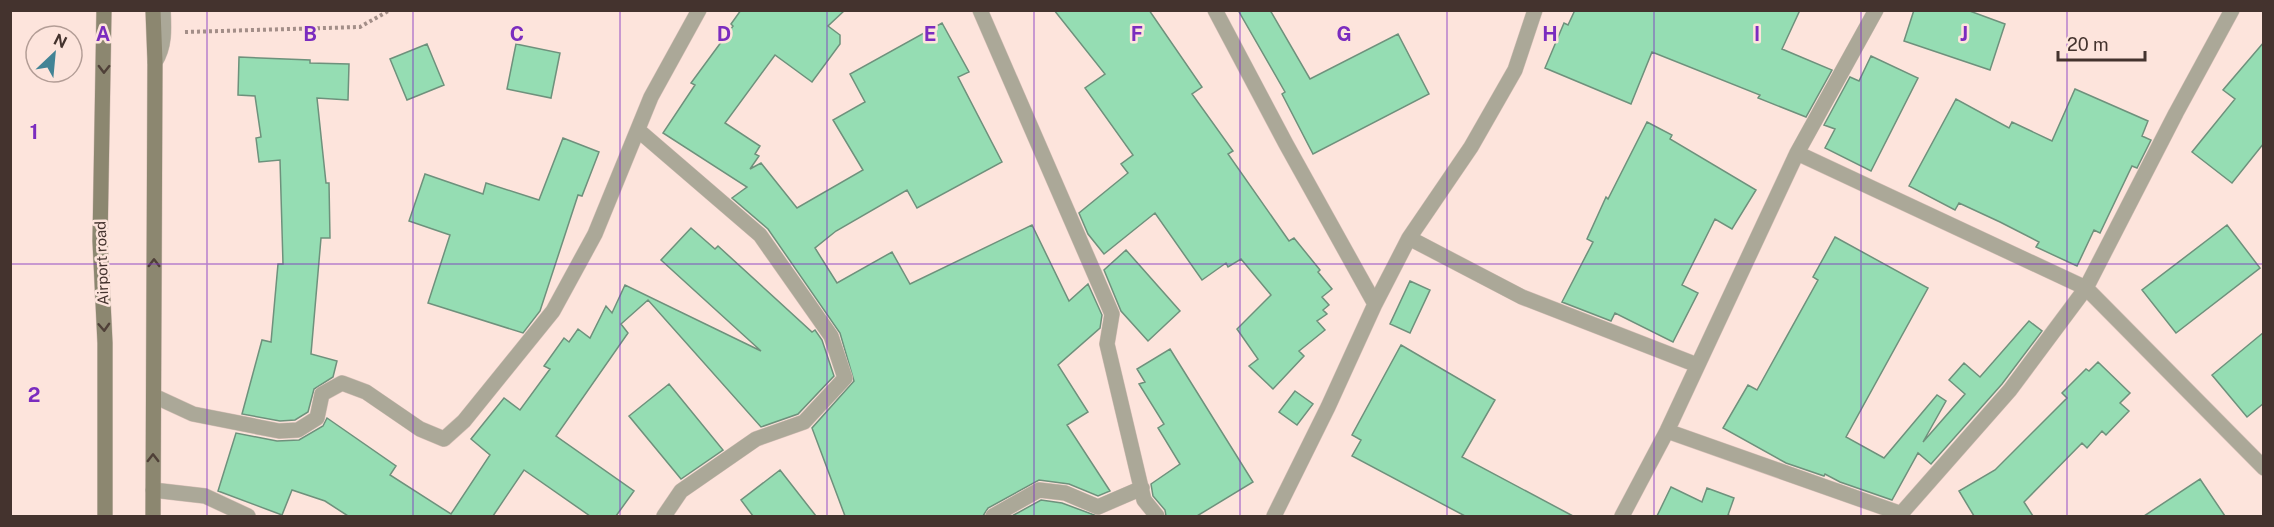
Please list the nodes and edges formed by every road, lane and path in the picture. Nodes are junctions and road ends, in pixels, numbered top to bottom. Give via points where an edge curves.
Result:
1 (104, 10) edge
2 (153, 10) edge
3 (163, 10) edge
4 (390, 10) edge
5 (699, 10) edge
6 (980, 10) edge
7 (1215, 10) edge
8 (1536, 10) edge
9 (1876, 10) edge
10 (2232, 10) edge
11 (164, 33) junction
12 (155, 62) junction
13 (638, 130) junction
14 (1797, 153) junction
15 (1409, 238) junction
16 (2086, 288) junction
17 (1375, 304) junction
18 (1697, 365) junction
19 (154, 396) junction
20 (1667, 431) junction
21 (2264, 468) edge
22 (1142, 488) junction
23 (153, 490) junction
24 (1900, 515) edge
25 (105, 516) edge
26 (153, 516) edge
27 (248, 516) edge
28 (664, 516) edge
29 (993, 516) edge
30 (1156, 516) edge
31 (1274, 516) edge
32 (1622, 516) edge

1 -> 25 main road, Airport road via 100,241 105,343
2 - 12 main road
3 - 11 street
4 - 11 path via 360,27
5 - 13 street via 651,96
6 - 22 street via 1112,314 1107,344
7 - 17 street
8 - 15 street via 1515,70 1471,147
9 - 14 street
10 - 16 street
11 - 12 street
19 -> 12 main road
13 - 19 street via 595,234 553,311 464,421 444,439 420,429 366,392 342,383 322,394 316,418 298,430 279,431 193,414
13 - 28 street via 760,235 831,336 845,378 804,422 756,439 681,490
14 - 16 street
14 - 18 street
15 - 17 street
15 - 18 street via 1522,297
16 - 21 street
16 - 24 street via 2010,390
17 - 31 street
18 - 20 street
23 -> 19 main road
20 - 24 street
20 - 32 street
22 - 29 street via 1098,507 1065,493 1039,490
22 - 30 street via 1144,500
23 - 26 main road
23 - 27 street via 205,496

